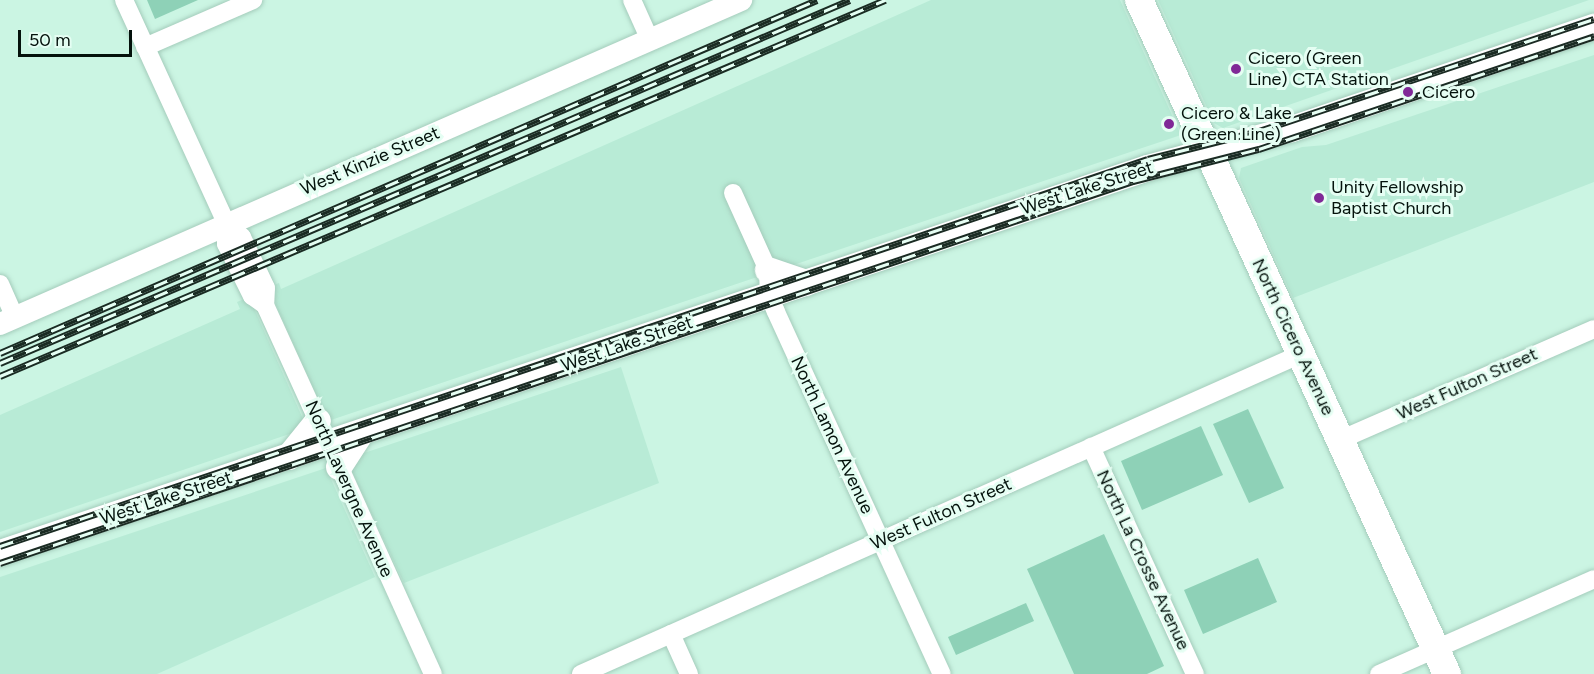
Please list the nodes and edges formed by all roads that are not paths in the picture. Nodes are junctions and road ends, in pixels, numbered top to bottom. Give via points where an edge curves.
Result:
1 (124, 0) edge
2 (253, 0) edge
3 (632, 0) edge
4 (741, 0) edge
5 (1139, 0) edge
6 (1594, 13) edge
7 (1594, 27) edge
8 (650, 40) junction
9 (1594, 40) edge
10 (146, 46) junction
11 (1255, 140) junction
12 (1205, 146) junction
13 (733, 193) dead end
14 (226, 223) junction
15 (768, 270) junction
16 (806, 283) junction
17 (0, 284) edge
18 (769, 296) junction
19 (8, 320) edge
20 (1594, 329) edge
21 (1300, 354) junction
22 (420, 413) junction
23 (1340, 440) junction
24 (329, 444) junction
25 (1091, 447) junction
26 (230, 477) junction
27 (881, 540) junction
28 (0, 554) edge
29 (1594, 579) edge
30 (671, 634) junction
31 (1441, 662) edge
32 (433, 674) edge
33 (582, 674) edge
34 (690, 674) edge
35 (942, 674) edge
36 (1195, 674) edge
37 (1379, 674) edge

1 - 10 street, North Lavergne Avenue
2 - 10 street
3 - 8 street
4 - 8 street, West Kinzie Street
5 - 12 main road, North Cicero Avenue
6 - 12 main road, West Lake Street
7 - 11 main road, West Lake Street
8 - 14 street, West Kinzie Street
9 - 11 main road, West Lake Street via 1310,138
10 - 14 street, North Lavergne Avenue
11 - 12 main road, West Lake Street
12 - 16 main road, West Lake Street
12 - 21 main road, North Cicero Avenue
13 - 15 street, North Lamon Avenue
14 - 19 street, West Kinzie Street
14 - 24 street, North Lavergne Avenue via 242,237 266,288 265,305
15 - 16 main road
15 - 18 street, North Lamon Avenue
16 - 18 main road, West Lake Street
17 - 19 street
18 - 22 main road, West Lake Street
18 - 27 street, North Lamon Avenue
20 - 23 street, West Fulton Street
21 - 23 main road, North Cicero Avenue
21 - 25 street, West Fulton Street
22 - 24 main road, West Lake Street
22 - 24 main road via 399,404
23 - 31 main road, North Cicero Avenue
24 - 26 main road, West Lake Street
24 - 26 main road via 255,485
24 - 32 street, North Lavergne Avenue
25 - 27 street, West Fulton Street
25 - 36 street, North La Crosse Avenue
26 - 28 main road, West Lake Street
27 - 30 street, West Fulton Street
27 - 35 street, North Lamon Avenue
29 - 31 street
30 - 33 street, West Fulton Street
30 - 34 street
31 - 37 street

